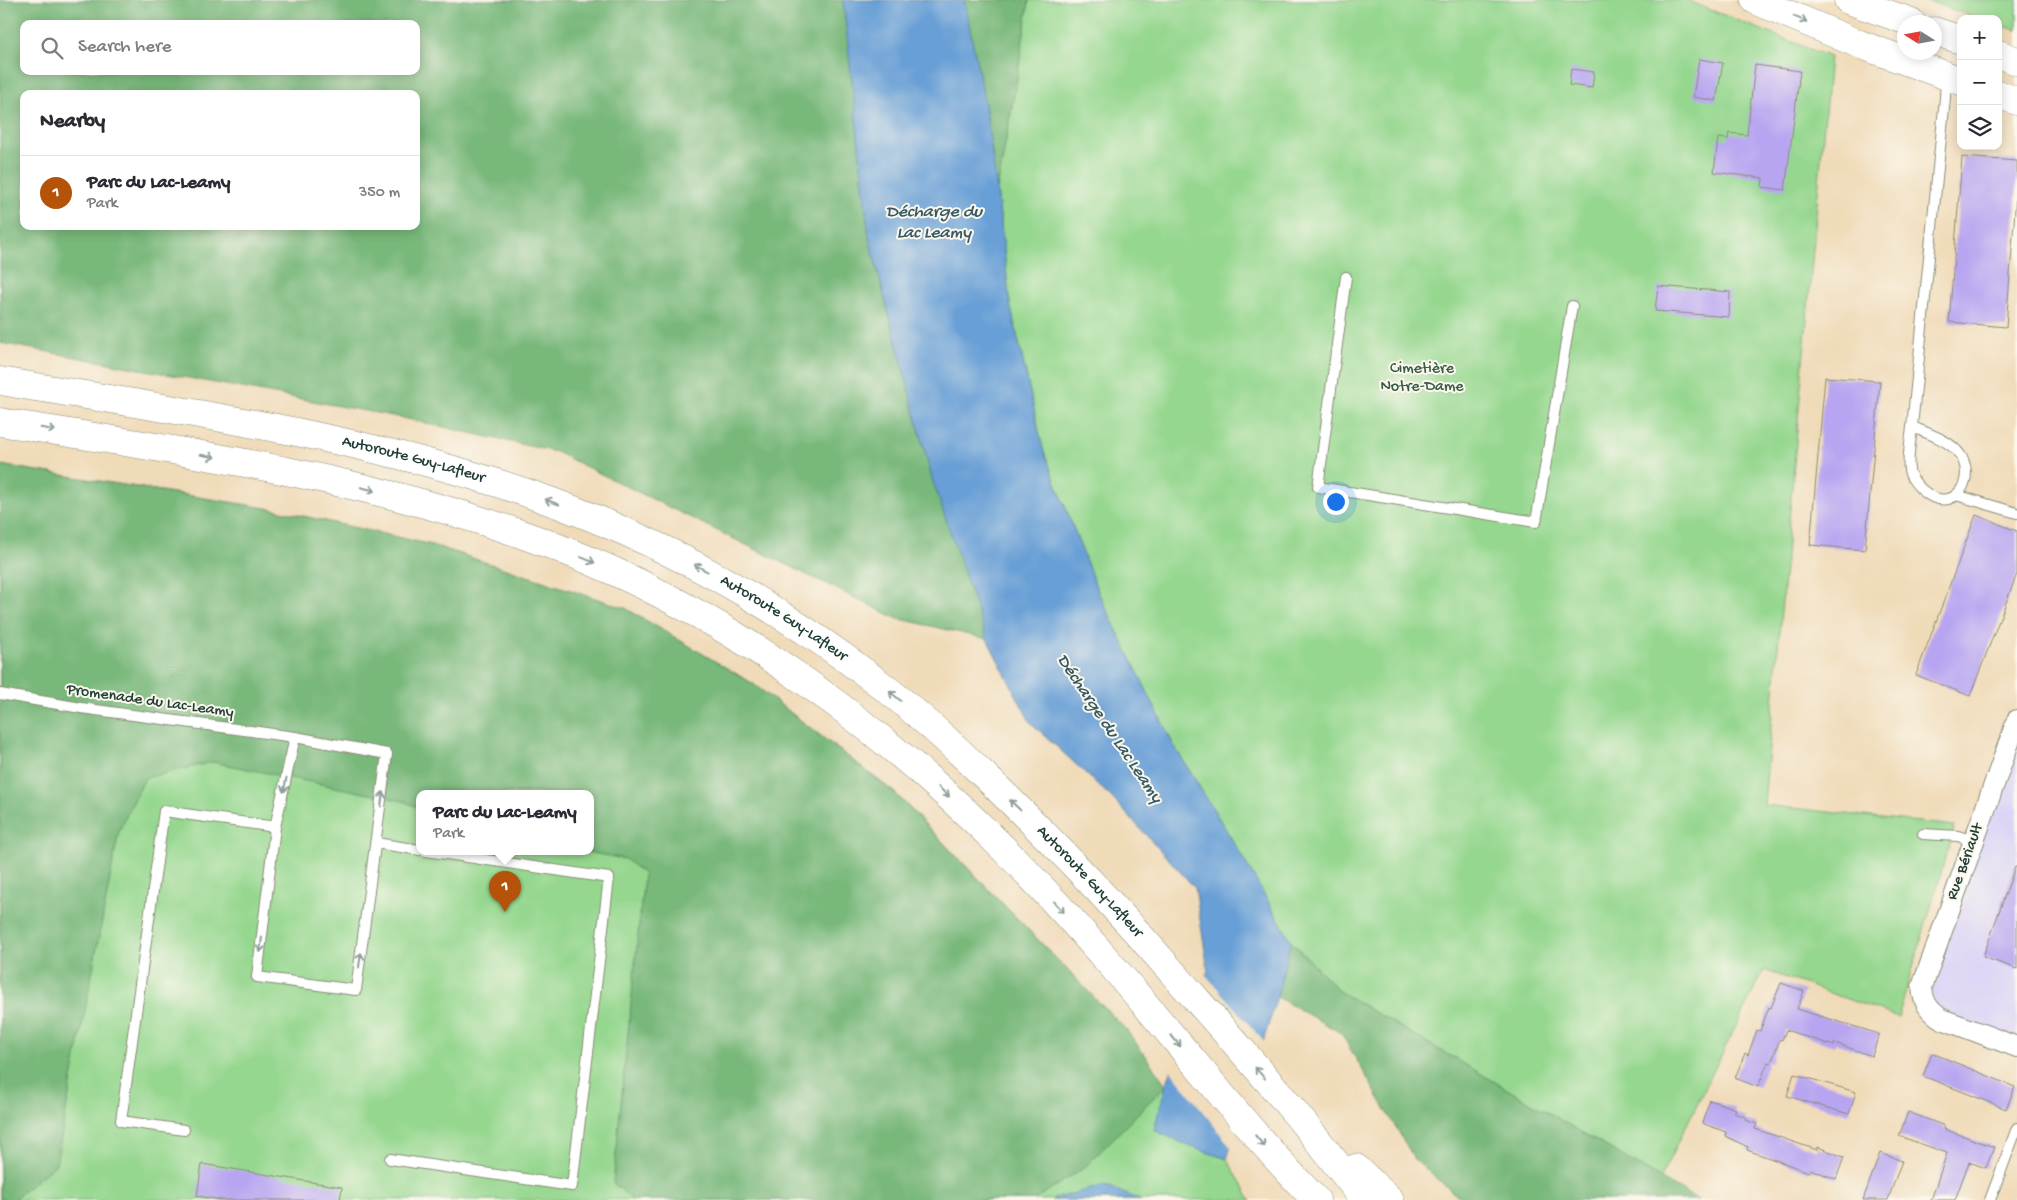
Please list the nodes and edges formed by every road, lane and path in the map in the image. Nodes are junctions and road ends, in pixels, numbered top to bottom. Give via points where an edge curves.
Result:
1 (1755, 0) edge
2 (1848, 0) edge
3 (1897, 17) edge
4 (1942, 34) edge
5 (1957, 39) edge
6 (2002, 55) edge
7 (2017, 61) edge
8 (1954, 78) edge
9 (2002, 95) edge
10 (2017, 101) edge
11 (1346, 277) dead end
12 (1572, 306) dead end
13 (0, 381) edge
14 (0, 422) edge
15 (1912, 427) junction
16 (1956, 495) junction
17 (2017, 513) edge
18 (0, 694) edge
19 (2017, 720) edge
20 (295, 737) junction
21 (275, 827) junction
22 (1923, 834) dead end
23 (1974, 841) junction
24 (376, 843) junction
25 (416, 849) edge
26 (453, 855) edge
27 (2017, 1047) edge
28 (1292, 1109) junction
29 (2017, 1128) edge
30 (184, 1130) dead end
31 (390, 1159) dead end
32 (1279, 1164) junction
33 (1299, 1200) edge
34 (1316, 1200) edge
35 (1365, 1200) edge
36 (1390, 1200) edge
37 (1990, 1200) edge

1 -> 8 main road via 1859,44
2 - 3 main road
4 - 5 main road
6 - 7 main road
8 - 15 lane
9 - 10 main road
11 - 12 lane via 1318,487 1536,522
28 -> 13 main road, Autoroute Guy-Lafleur via 1157,954 1039,828 959,751 860,669 737,589 634,535 492,481 398,455 264,426
14 -> 32 main road via 249,464 400,497 478,519 540,540 615,572 741,638 858,719 908,759 1011,856 1144,1004
15 - 16 lane via 1958,451 1966,474 1964,485
15 - 16 lane via 1909,470 1913,479 1936,499 1949,500
16 - 17 lane
18 - 20 lane, Promenade du Lac-Leamy
19 - 23 street, Rue Bériault
20 -> 21 lane
24 -> 20 lane, Promenade du Lac-Leamy via 388,754
21 -> 24 lane via 256,977 356,990
21 - 30 lane via 164,811 121,1121
22 - 23 lane via 1958,836
23 - 27 street, Rue Bériault via 1925,976 1923,997 1933,1013 1942,1018
24 - 25 lane
26 - 31 lane via 609,878 572,1186
28 - 35 main road, Autoroute Guy-Lafleur
28 - 36 main road
29 - 37 lane
32 - 33 main road
32 - 34 main road

